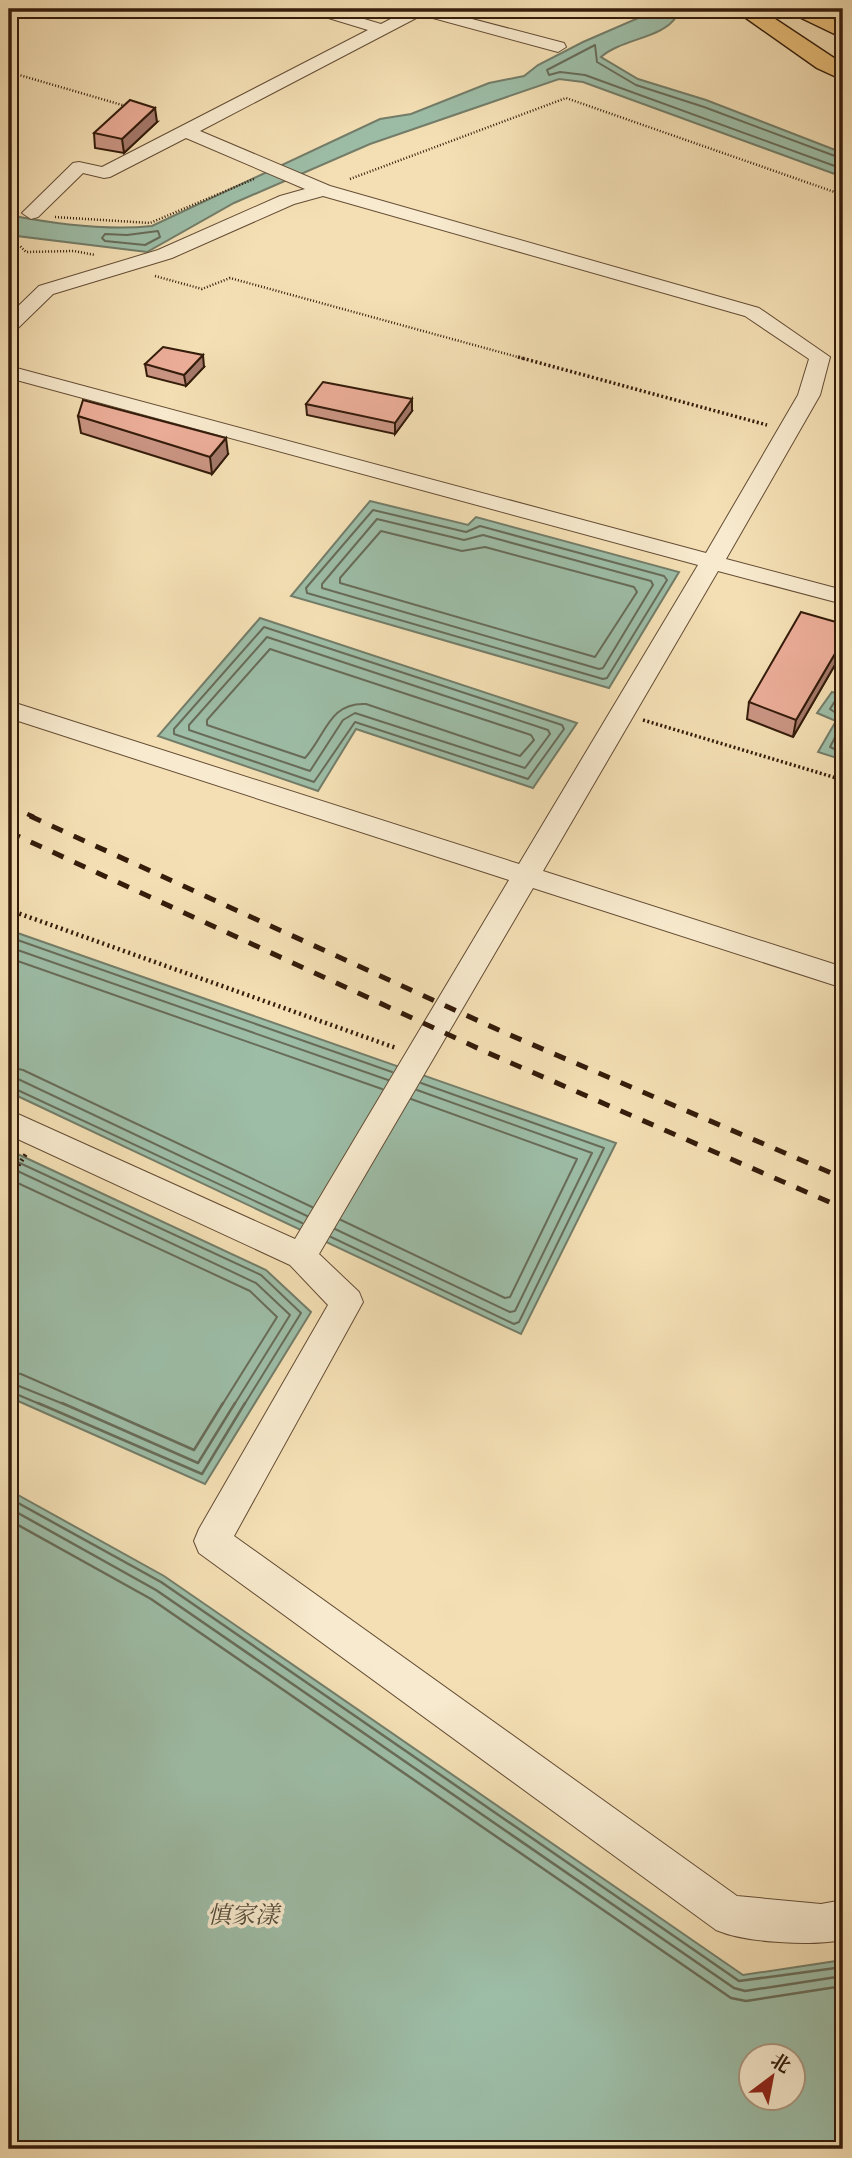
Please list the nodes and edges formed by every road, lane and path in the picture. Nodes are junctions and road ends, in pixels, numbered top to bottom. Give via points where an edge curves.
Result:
1 (320, 9) edge
2 (414, 9) edge
3 (422, 9) edge
4 (746, 9) edge
5 (798, 9) edge
6 (383, 29) junction
7 (843, 32) edge
8 (558, 47) dead end
9 (9, 72) edge
10 (843, 73) edge
11 (137, 110) edge
12 (186, 131) junction
13 (275, 169) junction
14 (323, 190) junction
15 (843, 195) edge
16 (31, 213) joint
17 (9, 243) edge
18 (130, 265) junction
19 (9, 326) edge
20 (9, 372) edge
21 (788, 431) junction
22 (712, 562) junction
23 (843, 597) edge
24 (9, 709) edge
25 (622, 713) junction
26 (843, 780) edge
27 (527, 876) junction
28 (9, 910) edge
29 (843, 978) edge
30 (420, 1056) junction
31 (9, 1122) edge
32 (302, 1256) junction
33 (843, 1920) edge

1 - 6 street
2 - 3 street
3 - 6 street
3 - 8 street
4 - 10 main road
5 - 7 main road
6 - 12 street
9 - 11 path
12 - 13 street
12 - 16 street via 104,173 79,167
13 - 14 street
13 - 16 path via 150,223
14 - 15 path via 566,98
14 - 18 street via 287,200
14 - 21 street via 752,312 820,357 809,395
17 - 18 path via 26,252 74,251
18 - 19 street via 46,289
18 - 21 path via 202,289 230,278
20 - 22 street
21 - 22 street
22 - 23 street
22 - 25 street
24 - 27 street
25 - 26 path
25 - 27 street
27 - 29 street
27 - 30 street
28 - 30 path
30 - 32 street
31 - 32 street
32 - 33 street via 347,1302 212,1541 730,1916 821,1924

